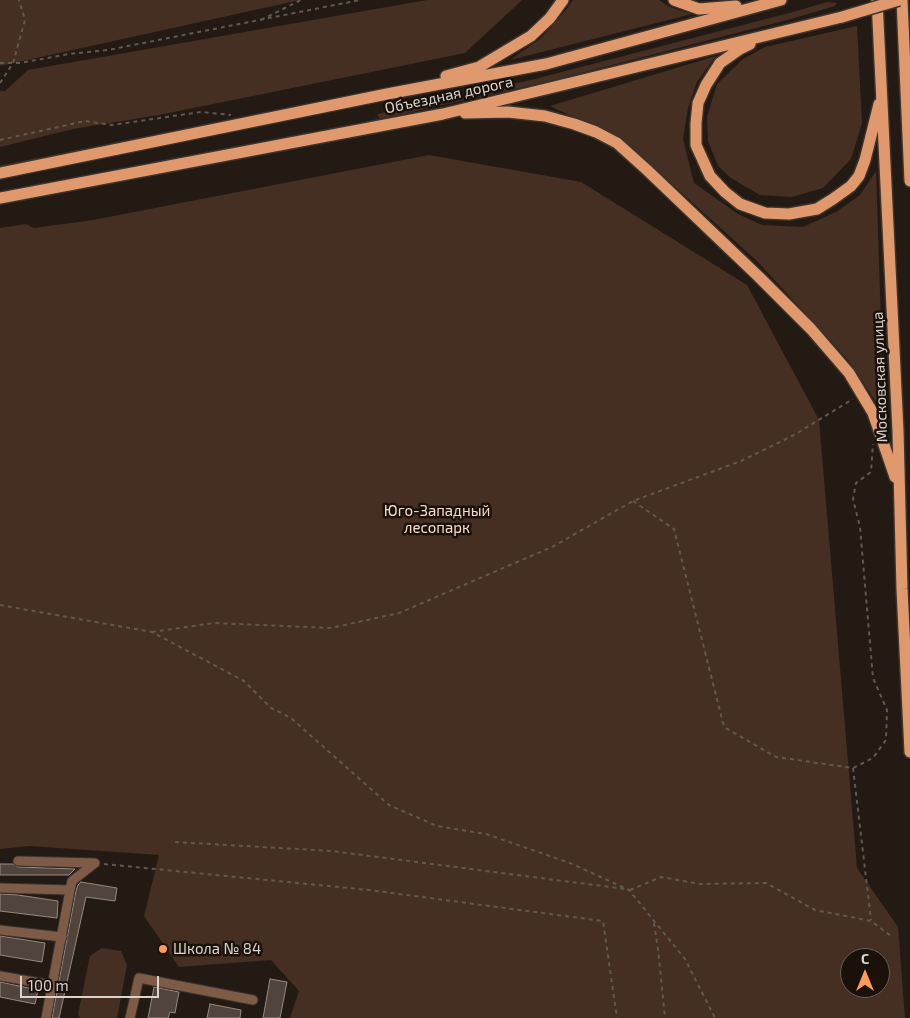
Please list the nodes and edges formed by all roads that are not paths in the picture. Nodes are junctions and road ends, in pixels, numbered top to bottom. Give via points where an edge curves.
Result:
1 (563, 0) edge
2 (674, 0) edge
3 (780, 0) edge
4 (877, 0) edge
5 (900, 0) edge
6 (768, 3) junction
7 (770, 35) junction
8 (904, 56) junction
9 (910, 73) edge
10 (882, 90) junction
11 (387, 94) junction
12 (443, 114) junction
13 (0, 172) edge
14 (910, 180) edge
15 (0, 198) edge
16 (899, 488) junction
17 (910, 752) edge
18 (18, 861) dead end
19 (0, 888) edge
20 (70, 890) junction
21 (0, 930) edge
22 (62, 937) junction
23 (0, 976) edge
24 (52, 986) junction
25 (254, 1000) dead end
26 (46, 1018) edge
27 (130, 1018) edge

1 - 11 main road via 531,36 479,67
2 - 6 main road via 699,9
3 - 6 main road, Объездная дорога
4 - 10 main road, Московская улица
5 - 7 main road, Объездная дорога, bridge
5 - 8 main road
6 - 11 main road, Объездная дорога via 546,64
7 - 10 main road via 720,63 698,103 696,146 710,176 740,204 765,213 789,214 817,209 851,186 865,160
7 - 12 main road, Объездная дорога
8 - 9 main road
8 - 14 main road
10 - 16 main road, Московская улица
11 - 13 main road, Объездная дорога
12 - 15 main road, Объездная дорога
12 - 16 main road via 508,112 545,116 596,132 617,143 812,329 849,373 873,413
16 - 17 main road, Московская улица
18 - 20 lane via 95,863 72,881
19 - 20 lane
20 - 22 lane
21 - 22 lane
22 - 24 lane
23 - 24 lane
24 - 26 lane
25 - 27 lane via 139,978

